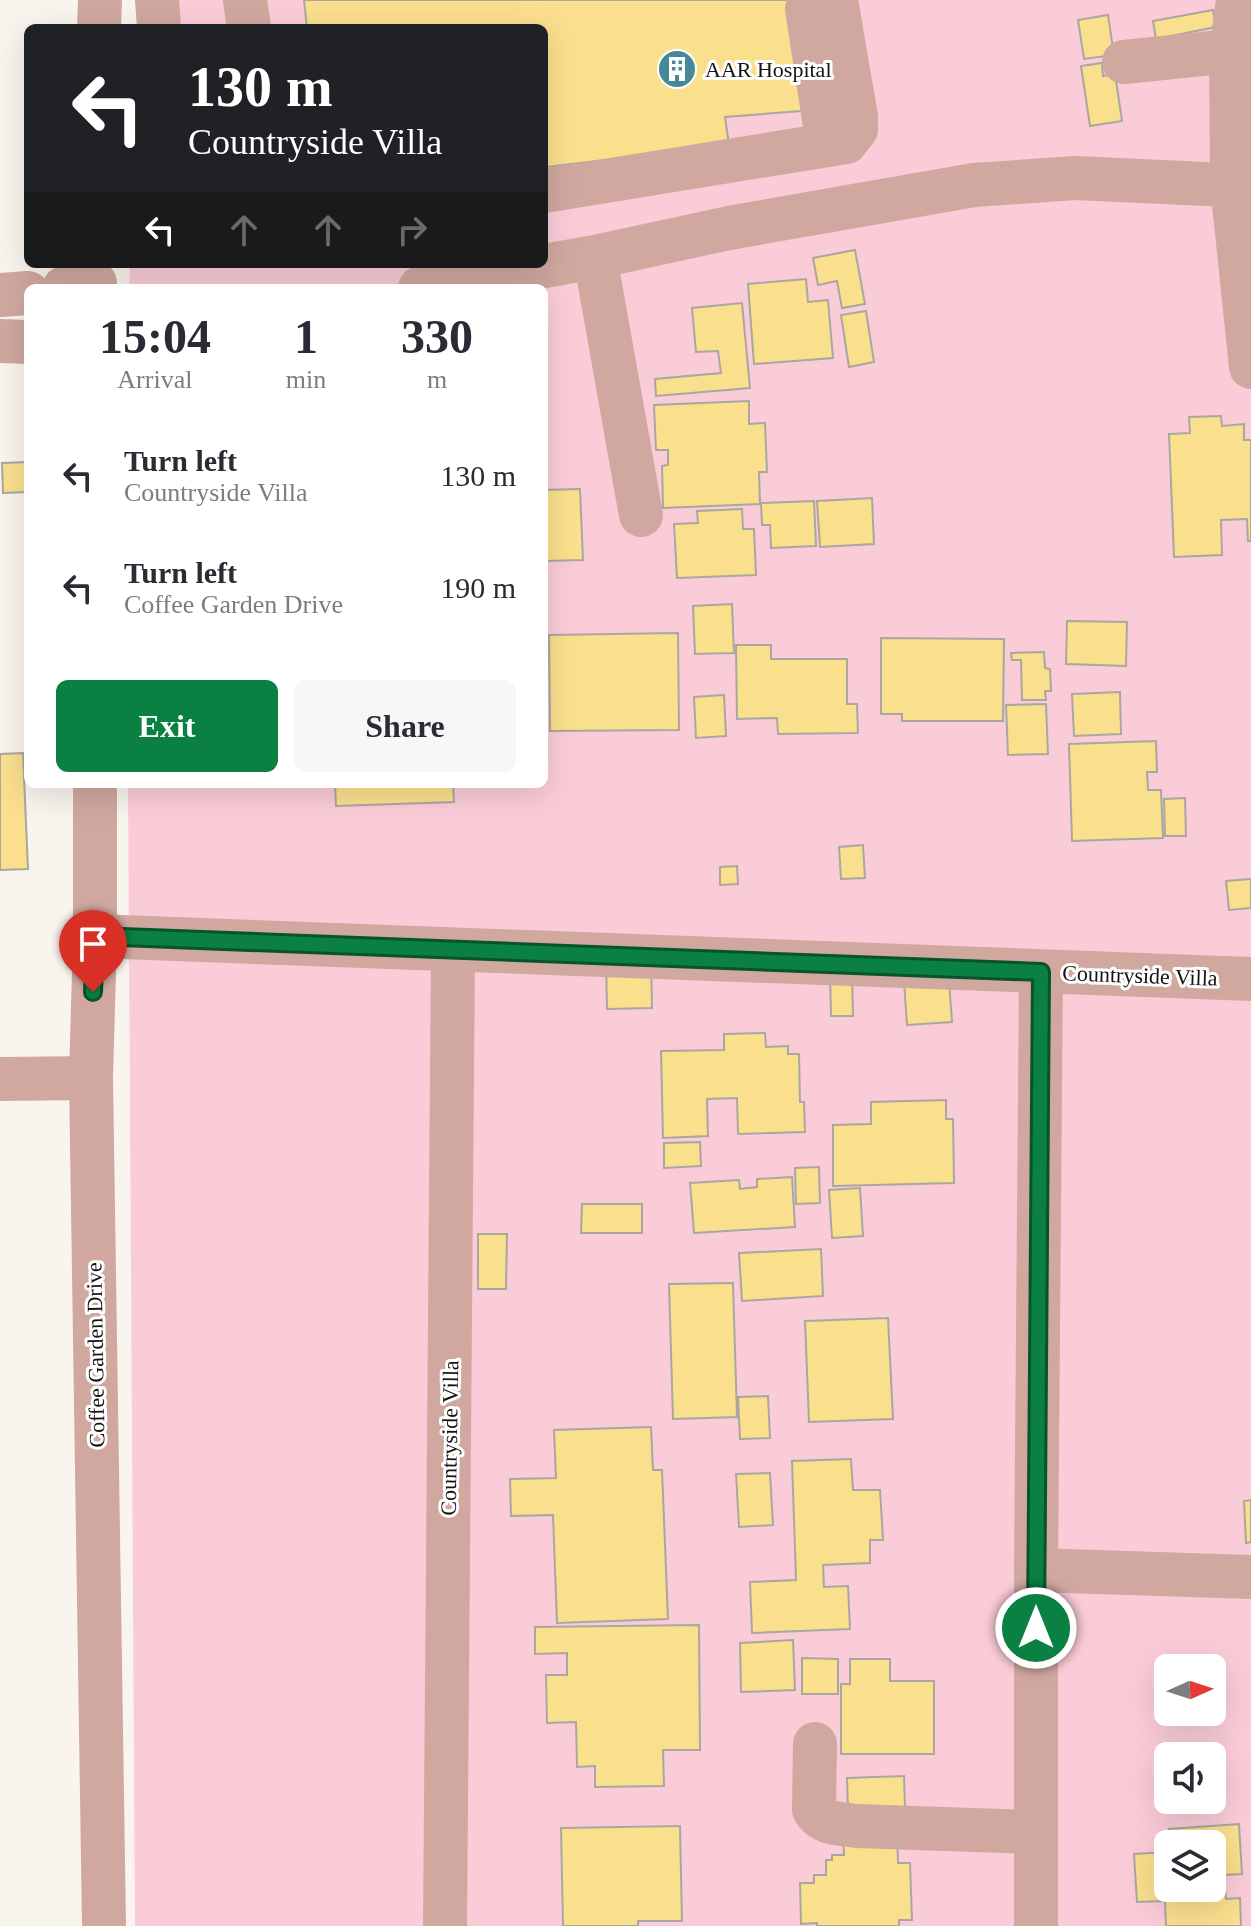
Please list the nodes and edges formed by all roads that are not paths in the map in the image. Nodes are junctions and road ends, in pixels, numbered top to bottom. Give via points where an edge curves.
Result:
1 (100, 0) edge
2 (157, 0) edge
3 (245, 0) edge
4 (806, 0) edge
5 (836, 0) edge
6 (1238, 0) edge
7 (99, 24) edge
8 (159, 24) edge
9 (248, 24) edge
10 (1231, 51) junction
11 (1124, 62) dead end
12 (831, 64) junction
13 (1242, 185) edge
14 (548, 190) edge
15 (595, 257) junction
16 (548, 265) edge
17 (533, 268) edge
18 (443, 284) edge
19 (24, 293) edge
20 (0, 295) edge
21 (0, 341) edge
22 (24, 342) edge
23 (1251, 367) edge
24 (641, 515) dead end
25 (95, 788) edge
26 (95, 936) junction
27 (453, 950) junction
28 (1041, 972) junction
29 (1251, 979) edge
30 (91, 1078) junction
31 (0, 1079) edge
32 (1036, 1570) junction
33 (1251, 1577) edge
34 (815, 1744) dead end
35 (1036, 1832) junction
36 (104, 1926) edge
37 (445, 1926) edge
38 (1036, 1926) edge

1 - 7 street
2 - 8 street
3 - 9 street
4 - 12 street
5 - 12 street
6 - 10 street
10 - 11 street
10 - 13 street
12 - 14 street via 828,145
13 - 15 street via 1075,178 974,185
13 - 23 street
15 - 16 street
15 - 24 street
17 - 18 street
19 - 20 street
21 - 22 street
25 - 26 street, Coffee Garden Drive
26 - 27 street, Countryside Villa
26 - 30 street, Coffee Garden Drive
27 - 28 street, Countryside Villa
27 - 37 street, Countryside Villa
28 - 29 street, Countryside Villa
28 - 32 street
30 - 31 street
30 - 36 street, Coffee Garden Drive
32 - 33 street
32 - 35 street
34 - 35 street via 814,1810 829,1822
35 - 38 street

